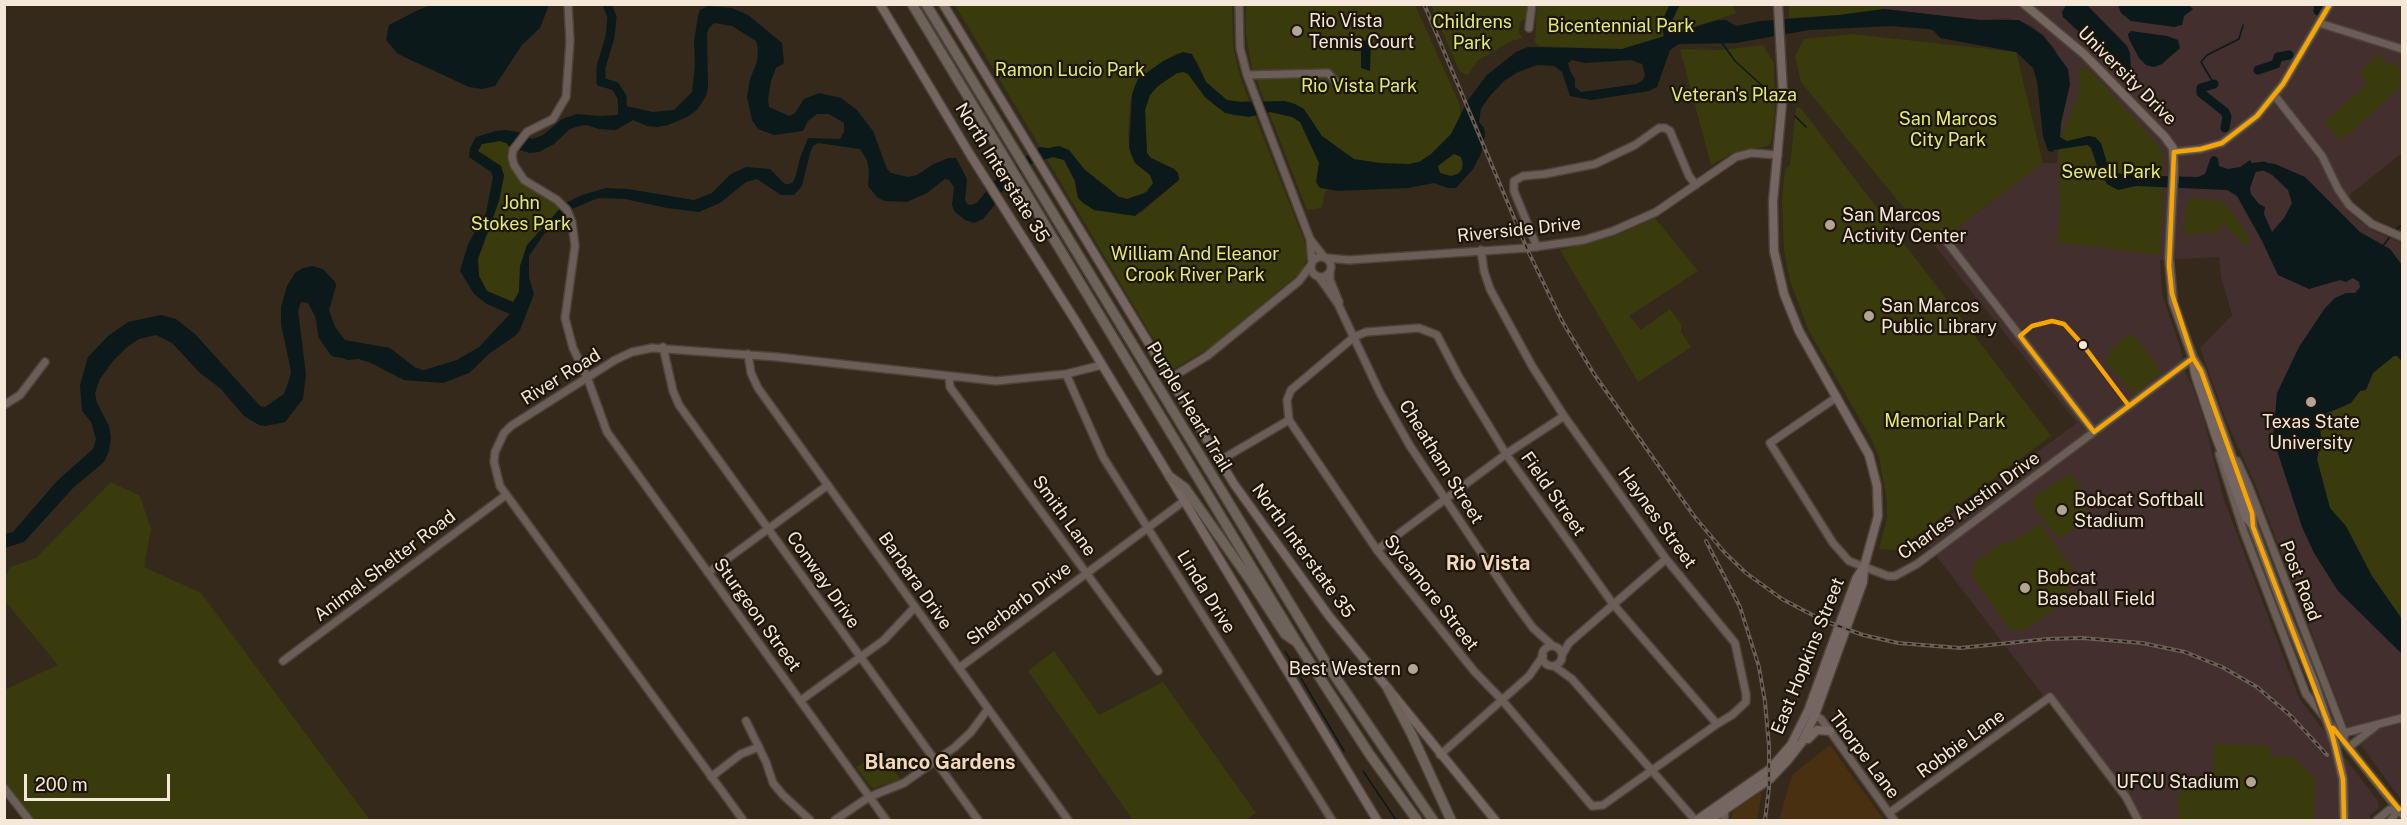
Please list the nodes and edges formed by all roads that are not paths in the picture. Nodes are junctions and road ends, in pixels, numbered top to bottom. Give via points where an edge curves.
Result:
1 (568, 4) edge
2 (880, 4) edge
3 (912, 4) edge
4 (926, 4) edge
5 (943, 4) edge
6 (1239, 4) edge
7 (1532, 4) edge
8 (1778, 4) edge
9 (2024, 4) edge
10 (2330, 4) edge
11 (2319, 23) junction
12 (1529, 28) dead end
13 (2403, 49) edge
14 (1247, 75) junction
15 (1337, 83) dead end
16 (2275, 96) junction
17 (2174, 152) junction
18 (1778, 155) junction
19 (1696, 185) junction
20 (1941, 234) dead end
21 (2403, 237) edge
22 (1310, 239) junction
23 (1537, 247) junction
24 (1481, 250) junction
25 (1325, 257) junction
26 (1349, 260) junction
27 (1311, 264) junction
28 (1331, 271) junction
29 (1317, 276) junction
30 (1299, 281) junction
31 (1338, 304) junction
32 (1354, 337) junction
33 (663, 347) junction
34 (748, 354) junction
35 (2193, 358) junction
36 (45, 362) dead end
37 (1102, 365) junction
38 (1066, 374) junction
39 (587, 377) junction
40 (949, 377) junction
41 (1169, 379) junction
42 (1837, 397) junction
43 (4, 405) edge
44 (1564, 416) junction
45 (1289, 420) junction
46 (2094, 432) junction
47 (2219, 434) junction
48 (1506, 454) junction
49 (1219, 461) junction
50 (1170, 477) junction
51 (828, 485) junction
52 (506, 495) junction
53 (1184, 501) junction
54 (1446, 501) junction
55 (1147, 527) junction
56 (768, 529) junction
57 (1377, 550) junction
58 (1666, 559) junction
59 (1864, 567) junction
60 (1086, 572) junction
61 (708, 573) junction
62 (1613, 604) junction
63 (915, 607) junction
64 (1533, 628) junction
65 (2306, 637) junction
66 (1569, 643) junction
67 (1298, 644) junction
68 (1554, 646) junction
69 (2286, 646) junction
70 (1543, 655) junction
71 (1562, 656) junction
72 (860, 657) junction
73 (283, 661) dead end
74 (2316, 663) junction
75 (1552, 666) junction
76 (959, 668) junction
77 (1158, 670) dead end
78 (2296, 671) junction
79 (1529, 676) junction
80 (1572, 679) junction
81 (1388, 689) junction
82 (1502, 700) junction
83 (800, 701) junction
84 (988, 709) junction
85 (1811, 713) junction
86 (2403, 718) edge
87 (746, 721) dead end
88 (1717, 724) junction
89 (2376, 726) junction
90 (1830, 732) junction
91 (2346, 740) junction
92 (759, 747) junction
93 (1795, 752) junction
94 (1440, 755) junction
95 (936, 760) junction
96 (1652, 770) junction
97 (711, 777) junction
98 (4, 788) edge
99 (869, 797) junction
100 (1725, 810) junction
101 (2401, 812) edge
102 (1889, 813) junction
103 (29, 820) edge
104 (743, 820) edge
105 (810, 820) edge
106 (835, 820) edge
107 (886, 820) edge
108 (978, 820) edge
109 (1068, 820) edge
110 (1332, 820) edge
111 (1377, 820) edge
112 (1417, 820) edge
113 (1433, 820) edge
114 (1451, 820) edge
115 (1495, 820) edge
116 (1696, 820) edge
117 (1710, 820) edge
118 (1725, 820) edge
119 (1894, 820) edge
120 (2139, 820) edge
121 (2344, 820) edge
122 (2377, 820) edge
123 (2391, 820) edge

1 - 39 street, Sturgeon Street via 566,98 553,119 526,132 513,150 514,165 524,180 561,204 574,229 566,327
2 - 37 main road, North Interstate 35
3 - 67 highway, Purple Heart Trail
4 - 113 highway, Purple Heart Trail via 1328,666
5 - 41 main road, North Interstate 35
6 - 14 street via 1240,48
7 - 12 street
8 - 18 main road, East Hopkins Street via 1783,93
9 - 17 main road, University Drive via 2084,54
10 - 11 street
11 - 13 street
11 - 16 street
14 - 15 street via 1328,73
14 - 22 street
16 - 17 street via 2228,140
16 - 21 street via 2322,156 2349,204 2372,224
17 - 35 main road via 2170,285
18 - 19 street, Riverside Drive via 1751,153 1736,157
18 - 42 main road, East Hopkins Street via 1773,229 1784,294 1799,331
19 - 23 street, Riverside Drive via 1656,212 1613,231
19 - 23 street via 1665,128 1594,164 1523,176 1514,182 1514,191
20 - 46 street
22 - 25 street
22 - 27 street
23 - 24 street, Riverside Drive
24 - 26 street, Riverside Drive
24 - 44 street, Haynes Street via 1494,297
25 - 26 street, Riverside Drive
25 - 27 street via 1317,257
25 - 28 street via 1331,263
26 - 28 street, Riverside Drive
27 - 29 street
27 - 30 street
28 - 29 street via 1325,277
28 - 31 street, Cheatham Street
29 - 30 street
29 - 31 street, Cheatham Street
30 - 41 street via 1207,356
31 - 32 street, Cheatham Street
32 - 45 street via 1292,390 1287,400
32 - 48 street, Field Street via 1365,332 1419,328 1437,335
32 - 54 street, Cheatham Street via 1385,402
33 - 34 street, River Road
33 - 39 street, River Road via 632,352
33 - 56 street, Conway Drive via 679,405
34 - 40 street, River Road
34 - 51 street, Barbara Drive via 758,388
35 - 46 street, Charles Austin Drive
35 - 47 main road via 2201,371
36 - 43 street via 20,395
37 - 38 street, River Road
37 - 50 main road, North Interstate 35
38 - 40 street, River Road via 996,381
38 - 55 street, Linda Drive via 1103,457
39 - 52 street, River Road via 504,434 494,462 495,474
39 - 61 street, Sturgeon Street via 604,425
40 - 60 street, Smith Lane via 950,387
41 - 49 main road, North Interstate 35
42 - 59 main road, East Hopkins Street via 1863,443 1877,486 1878,516
42 - 59 street, Charles Austin Drive via 1770,443 1833,543 1849,561
44 - 48 street
44 - 58 street, Haynes Street
45 - 49 street
45 - 57 street, Sycamore Street
46 - 59 street, Charles Austin Drive via 1902,574 1888,576
47 - 65 street, Post Road via 2249,487
47 - 69 street, Post Road via 2218,453 2232,499
47 - 121 main road, bridge via 2252,513 2253,527 2335,744 2343,779
48 - 54 street
48 - 62 street, Field Street
49 - 81 main road, North Interstate 35 via 1282,553
50 - 53 main road, North Interstate 35
50 - 67 highway via 1185,488 1285,634
51 - 56 street
51 - 63 street, Barbara Drive
52 - 73 street, Animal Shelter Road
52 - 97 street, River Road
53 - 55 street, Sherbarb Drive
53 - 111 main road, North Interstate 35
54 - 57 street
54 - 64 street, Cheatham Street
55 - 60 street, Sherbarb Drive
55 - 110 street, Linda Drive
56 - 61 street
56 - 72 street, Conway Drive
57 - 82 street, Sycamore Street
58 - 62 street
58 - 88 street, Haynes Street via 1735,643 1746,702
59 - 85 main road, East Hopkins Street via 1856,579
60 - 76 street, Sherbarb Drive
60 - 77 street, Smith Lane
61 - 83 street, Sturgeon Street
62 - 66 street
62 - 88 street, Field Street
63 - 72 street
63 - 76 street, Barbara Drive
64 - 68 street, Cheatham Street
64 - 70 street, Cheatham Street
65 - 69 street via 2305,646 2296,650
65 - 74 street, Post Road
66 - 68 street
66 - 71 street
67 - 112 highway, Purple Heart Trail
68 - 70 street
68 - 71 street
69 - 78 street, Post Road
70 - 75 street via 1545,663
70 - 79 street
71 - 75 street
71 - 80 street
72 - 83 street
72 - 95 street, Conway Drive
74 - 78 street
74 - 91 street, Post Road
75 - 79 street
75 - 80 street
76 - 84 street, Barbara Drive
78 - 91 street, Post Road via 2309,699
79 - 82 street
80 - 96 street
81 - 94 main road, North Interstate 35
81 - 114 highway
82 - 94 street
82 - 96 street, Sycamore Street via 1592,806 1603,805
83 - 99 street, Sturgeon Street
84 - 95 street via 964,740
84 - 109 street, Barbara Drive
85 - 90 street, Thorpe Lane
85 - 93 main road, East Hopkins Street
85 - 116 main road, East Hopkins Street via 1776,763
86 - 89 street
87 - 92 street
88 - 96 street, Haynes Street
89 - 91 street
89 - 91 street
90 - 93 main road via 1814,731
90 - 102 street, Thorpe Lane
91 - 101 street, Post Road
92 - 97 street via 741,754
92 - 105 street via 773,783
93 - 100 main road, East Hopkins Street via 1770,779
94 - 115 main road, North Interstate 35
95 - 99 street via 904,783
95 - 108 street, Conway Drive
96 - 116 street
97 - 104 street, River Road
98 - 103 street
99 - 106 street
99 - 107 street, Sturgeon Street
100 - 117 main road, East Hopkins Street
100 - 118 street
101 - 122 street via 2389,810
101 - 123 street
102 - 119 street, Thorpe Lane
102 - 120 street, Robbie Lane via 2050,697

